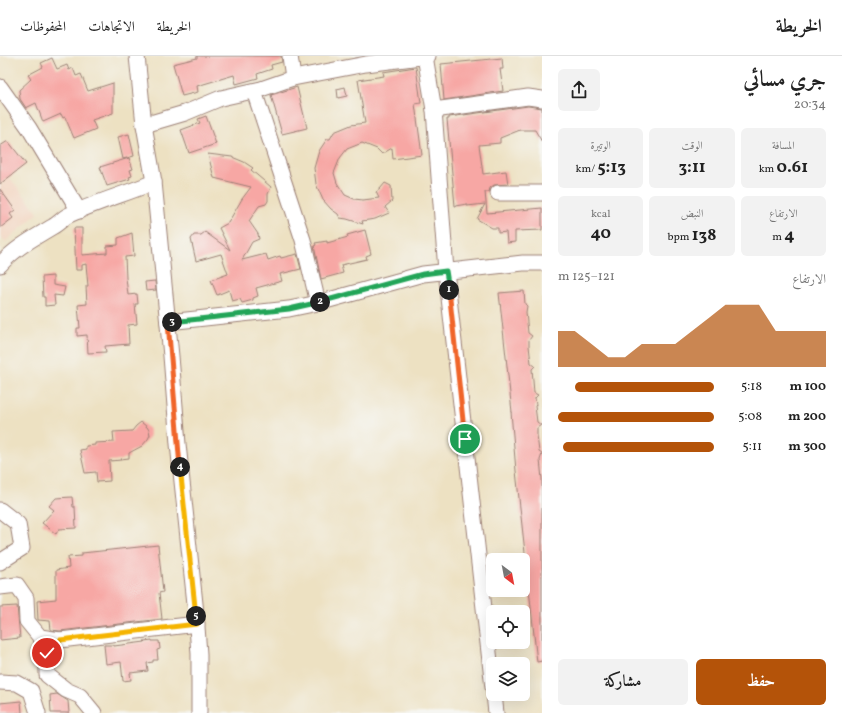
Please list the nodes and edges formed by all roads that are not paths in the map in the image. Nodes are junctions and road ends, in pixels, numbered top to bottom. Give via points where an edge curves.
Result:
1 (137, 56) edge
2 (290, 56) edge
3 (426, 56) edge
4 (293, 78) junction
5 (0, 87) edge
6 (254, 90) junction
7 (542, 99) edge
8 (434, 110) junction
9 (144, 125) junction
10 (154, 182) junction
11 (498, 193) dead end
12 (542, 193) edge
13 (79, 211) junction
14 (2, 257) edge
15 (542, 263) edge
16 (446, 271) junction
17 (318, 303) junction
18 (168, 322) junction
19 (0, 510) edge
20 (0, 562) edge
21 (0, 587) edge
22 (197, 624) junction
23 (60, 640) junction
24 (490, 657) edge
25 (0, 682) edge
26 (495, 701) edge
27 (38, 713) edge
28 (94, 713) edge
29 (199, 713) edge
30 (496, 713) edge

1 - 9 street
2 - 4 street
3 - 4 street
3 - 8 street
4 - 6 street
5 - 13 street via 29,128
6 - 9 street via 221,98 185,113
6 - 17 street via 303,240
7 - 8 street via 528,97
8 - 16 street
9 - 10 street
10 - 13 street
10 - 18 street
11 - 12 street
13 - 14 street via 66,216
15 - 16 street
16 - 17 street via 423,274
16 - 24 street
17 - 18 street via 289,309
18 - 22 street
19 - 20 street via 18,524 22,548
21 - 23 street via 17,585 26,598 27,621 40,637
22 - 23 street
22 - 29 street via 200,654
23 - 28 street via 47,653 47,674 66,690 80,696
25 - 27 street via 17,683 31,691
26 - 30 street

